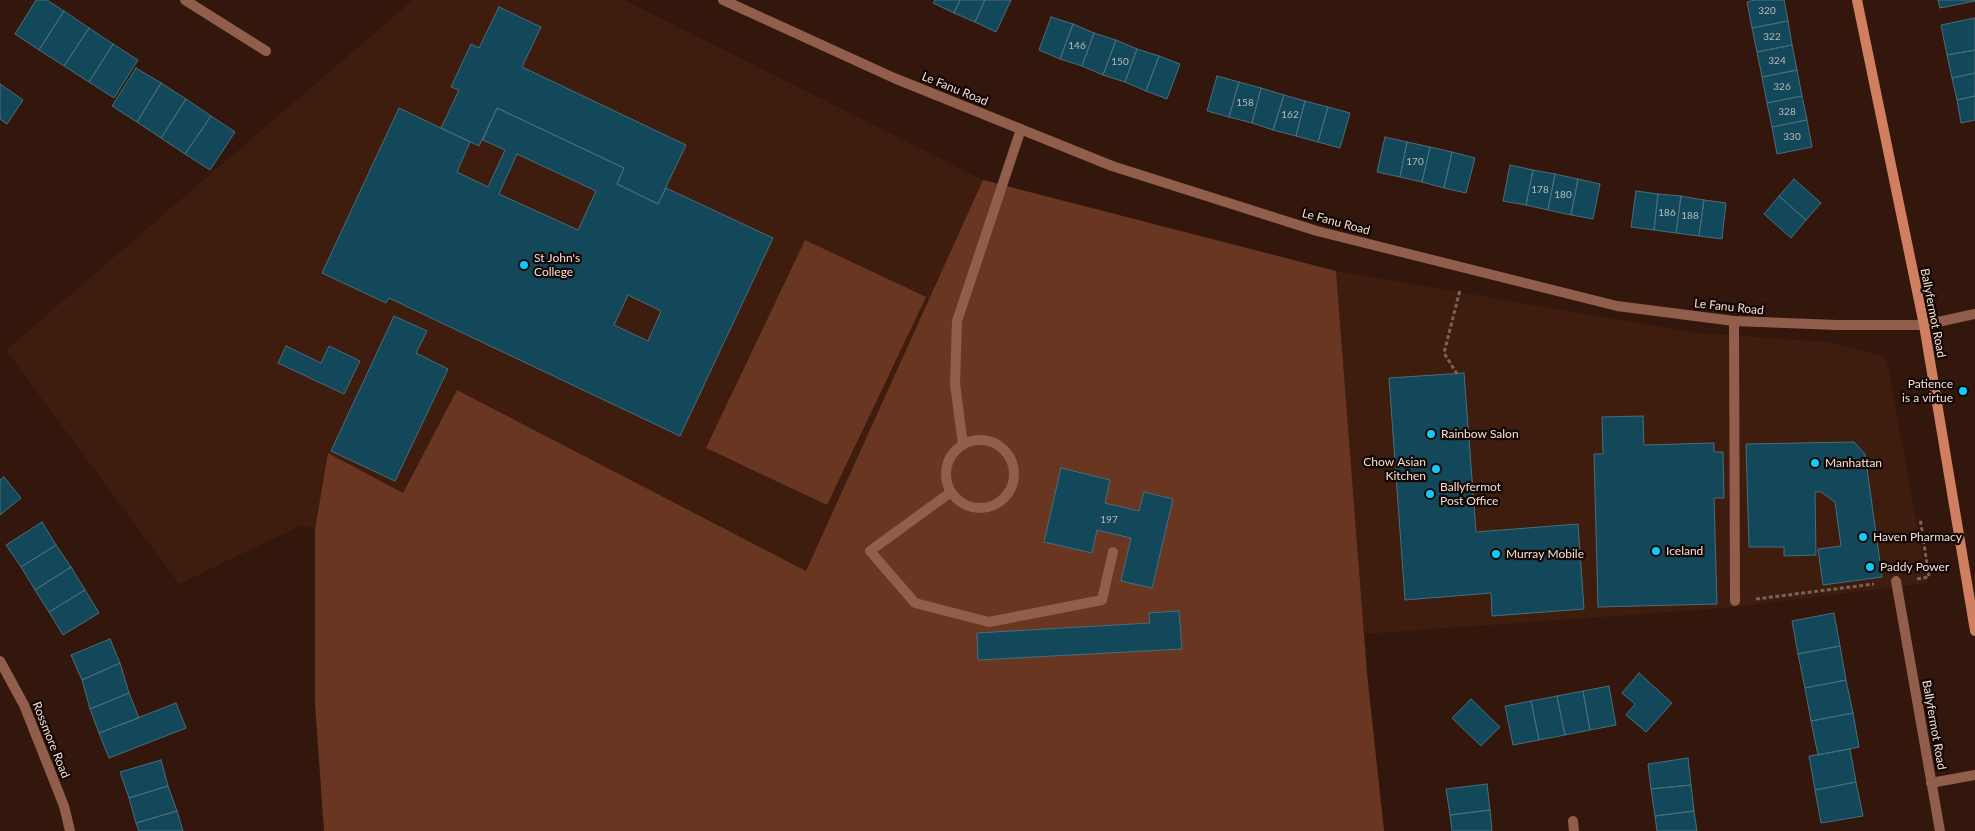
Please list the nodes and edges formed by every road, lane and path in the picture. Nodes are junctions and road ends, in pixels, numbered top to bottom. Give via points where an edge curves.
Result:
1 (185, 0) edge
2 (723, 0) edge
3 (1857, 0) edge
4 (266, 51) dead end
5 (1021, 129) junction
6 (1465, 267) junction
7 (1975, 314) edge
8 (1734, 321) junction
9 (1924, 325) junction
10 (1457, 374) dead end
11 (962, 444) junction
12 (951, 492) junction
13 (1920, 518) dead end
14 (1113, 552) dead end
15 (1896, 581) junction
16 (1735, 601) joint
17 (1975, 631) edge
18 (0, 661) edge
19 (1975, 775) edge
20 (1931, 783) junction
21 (70, 831) edge
22 (1940, 831) edge

1 - 4 street
2 - 5 street, Le Fanu Road via 894,78
3 - 9 main road, Ballyfermot Road
5 - 6 street, Le Fanu Road via 1112,166 1317,232
5 - 11 street via 957,321 954,384
6 - 8 street, Le Fanu Road via 1617,306
6 - 10 path via 1444,353
7 - 9 street, Le Fanu Road
8 - 9 street, Le Fanu Road via 1837,326
8 - 16 street
9 - 17 main road, Ballyfermot Road
11 - 12 street via 948,460 947,482
11 - 12 street via 984,440 998,446 1010,458 1014,480 1002,500 986,507 969,506
12 - 14 street via 870,551 915,603 989,622 1102,600
13 - 15 path via 1929,577
15 - 16 path
15 - 20 street, Ballyfermot Road
18 - 21 street, Rossmore Road via 24,705 64,806
19 - 20 street, Ballyfermot Road
20 - 22 street, Ballyfermot Road

